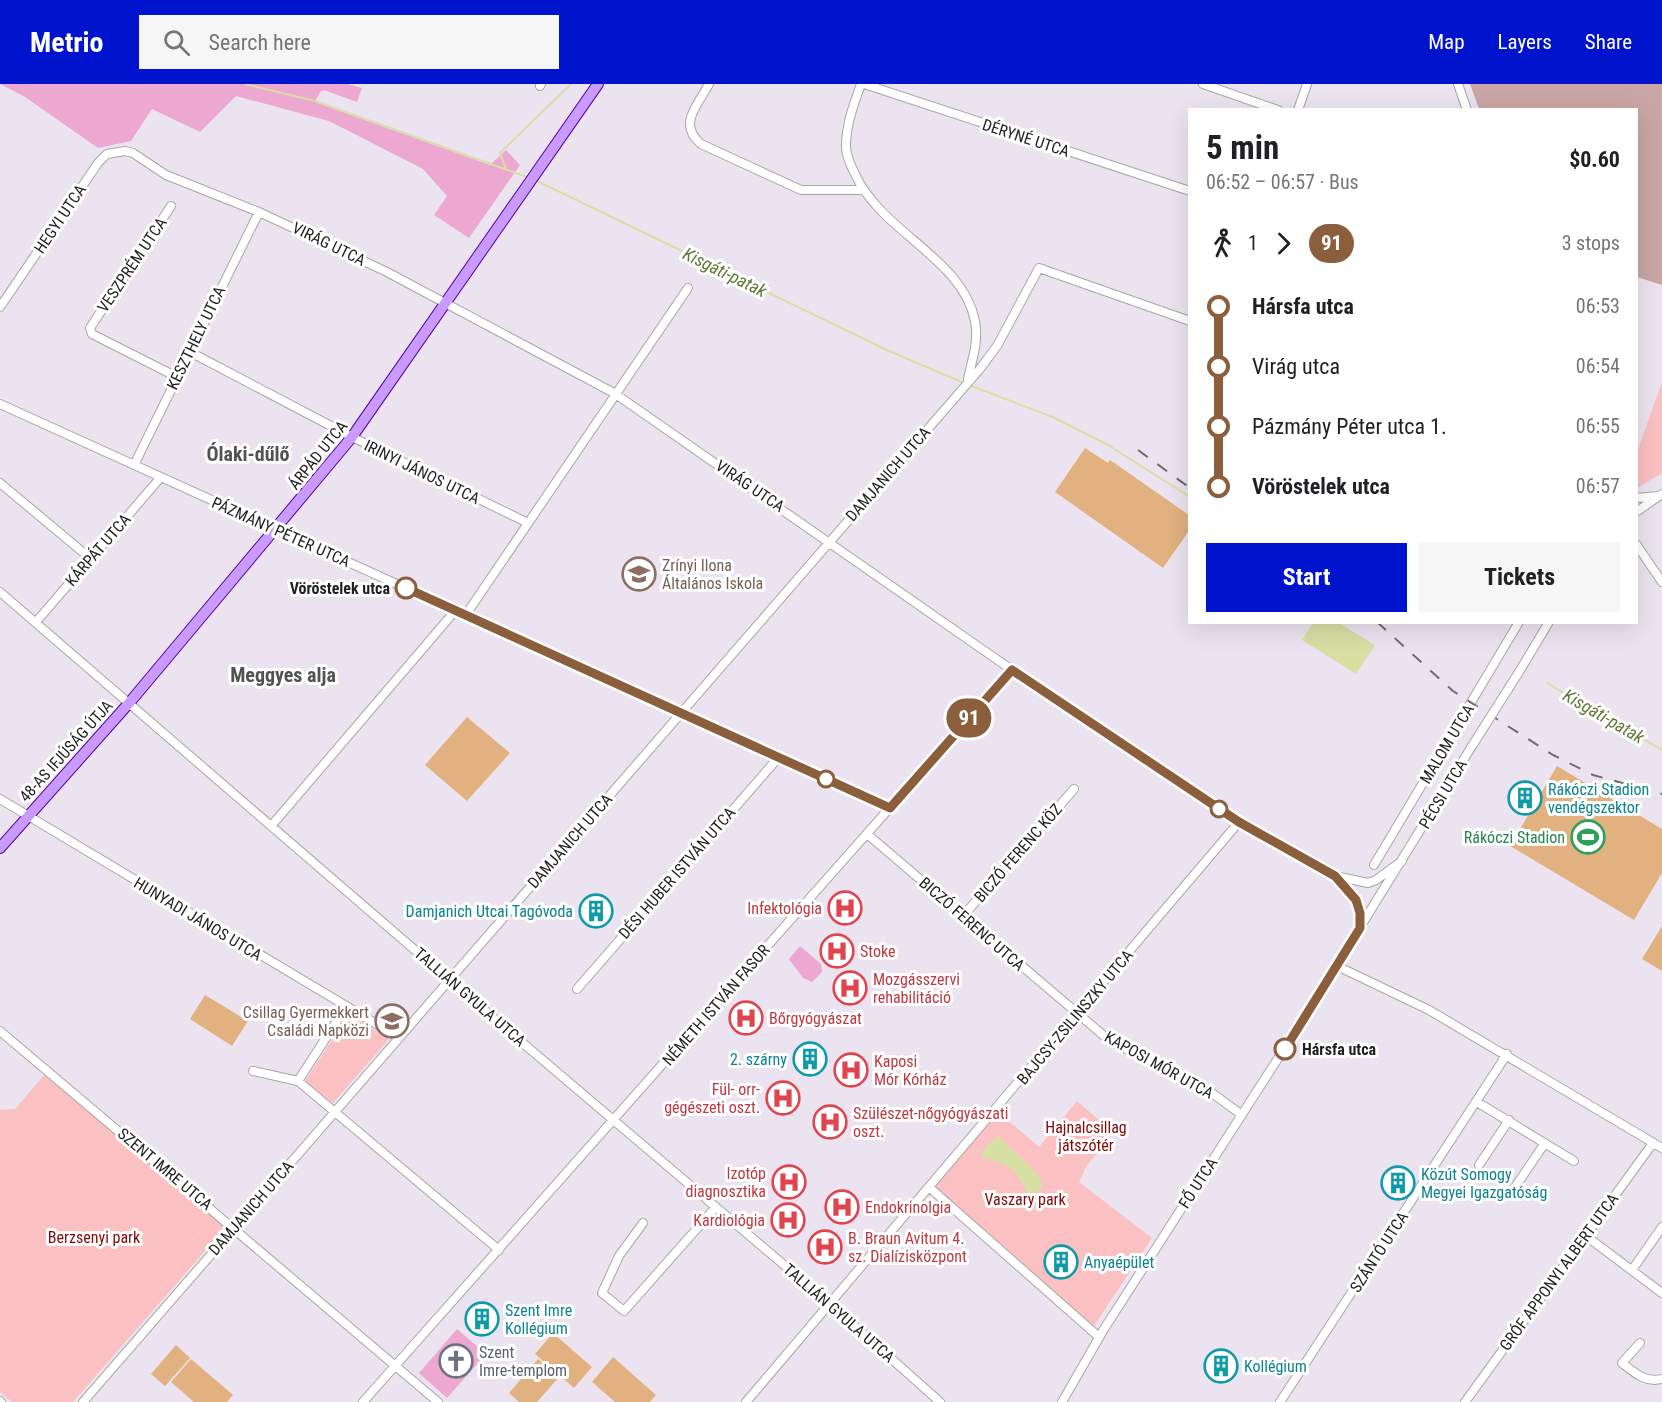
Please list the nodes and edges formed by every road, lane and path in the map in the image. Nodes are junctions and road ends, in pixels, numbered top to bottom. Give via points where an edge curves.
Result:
1 (598, 84) edge
2 (710, 84) edge
3 (862, 84) edge
4 (1203, 84) edge
5 (1307, 84) edge
6 (1458, 84) edge
7 (1272, 108) edge
8 (1299, 108) edge
9 (1466, 108) edge
10 (133, 153) joint
11 (1188, 189) edge
12 (862, 190) junction
13 (171, 206) dead end
14 (259, 212) junction
15 (688, 288) dead end
16 (447, 303) junction
17 (0, 307) edge
18 (1188, 320) edge
19 (977, 340) junction
20 (997, 346) junction
21 (190, 352) junction
22 (177, 377) junction
23 (966, 383) junction
24 (614, 393) junction
25 (0, 404) edge
26 (352, 437) junction
27 (134, 465) junction
28 (161, 477) junction
29 (0, 483) edge
30 (1660, 495) edge
31 (1638, 498) edge
32 (1638, 511) edge
33 (528, 523) junction
34 (276, 530) junction
35 (829, 541) junction
36 (1638, 547) edge
37 (91, 559) junction
38 (1662, 582) edge
39 (0, 592) edge
40 (455, 611) junction
41 (465, 616) junction
42 (36, 622) junction
43 (1518, 624) edge
44 (1548, 624) edge
45 (1012, 670) junction
46 (130, 702) junction
47 (680, 714) junction
48 (778, 758) junction
49 (1074, 789) dead end
50 (0, 799) edge
51 (890, 808) junction
52 (29, 816) junction
53 (1239, 822) junction
54 (272, 825) junction
55 (867, 834) junction
56 (0, 848) edge
57 (1402, 861) junction
58 (1374, 865) dead end
59 (1335, 876) junction
60 (963, 916) junction
61 (1360, 928) junction
62 (1337, 966) junction
63 (449, 980) junction
64 (577, 989) dead end
65 (346, 1007) junction
66 (1077, 1014) junction
67 (0, 1031) edge
68 (398, 1037) junction
69 (1507, 1054) junction
70 (252, 1071) dead end
71 (298, 1081) junction
72 (1477, 1102) junction
73 (335, 1111) junction
74 (1242, 1115) junction
75 (614, 1120) junction
76 (1509, 1120) junction
77 (1545, 1143) junction
78 (1653, 1143) junction
79 (1662, 1148) edge
80 (1574, 1161) dead end
81 (1479, 1165) dead end
82 (930, 1188) junction
83 (1513, 1190) dead end
84 (716, 1207) junction
85 (643, 1223) dead end
86 (234, 1226) junction
87 (1662, 1227) edge
88 (1586, 1236) junction
89 (499, 1250) junction
90 (1632, 1270) junction
91 (1660, 1288) edge
92 (830, 1304) junction
93 (1099, 1337) junction
94 (1640, 1343) dead end
95 (395, 1366) junction
96 (1662, 1379) edge
97 (83, 1402) edge
98 (363, 1402) edge
99 (438, 1402) edge
100 (746, 1402) edge
101 (940, 1402) edge
102 (1062, 1402) edge
103 (1280, 1402) edge
104 (1465, 1402) edge

1 - 16 main road, ÁRPÁD UTCA
2 - 12 street via 690,119 692,136 701,144 801,190
3 - 11 street, DÉRYNÉ UTCA
3 - 12 street via 846,128 846,149
4 - 7 street
5 - 8 street
6 - 9 street
10 - 14 street, VIRÁG UTCA via 165,175
10 - 17 street, HEGYI UTCA via 107,154 98,164
12 - 19 street via 881,214 957,283 972,310
13 - 22 street, VESZPRÉM UTCA via 90,328 92,334
14 - 16 street, VIRÁG UTCA
14 - 21 street, KESZTHELY UTCA
15 - 24 street
16 - 24 street, VIRÁG UTCA
16 - 26 main road, ÁRPÁD UTCA
18 - 20 street, DAMJANICH UTCA via 1039,268
19 - 20 street
19 - 23 street
20 - 23 street, DAMJANICH UTCA
21 - 22 street, KESZTHELY UTCA
21 - 26 street, IRINYI JÁNOS UTCA
22 - 27 street, KESZTHELY UTCA
23 - 35 street, DAMJANICH UTCA
24 - 33 street
24 - 35 street, VIRÁG UTCA
25 - 27 street, PÁZMÁNY PÉTER UTCA
26 - 33 street, IRINYI JÁNOS UTCA
26 - 34 main road, ÁRPÁD UTCA
27 - 28 street, PÁZMÁNY PÉTER UTCA
28 - 34 street, PÁZMÁNY PÉTER UTCA
28 - 37 street, KÁRPÁT UTCA
29 - 37 street
30 - 31 street
30 - 32 street
33 - 41 street
34 - 40 street, PÁZMÁNY PÉTER UTCA
34 - 46 main road, ÁRPÁD UTCA
35 - 45 street, VIRÁG UTCA
35 - 47 street, DAMJANICH UTCA
36 - 38 street
37 - 42 street, KÁRPÁT UTCA
39 - 42 street, TALLIÁN GYULA UTCA
40 - 41 street, PÁZMÁNY PÉTER UTCA
40 - 54 street
41 - 47 street, PÁZMÁNY PÉTER UTCA
42 - 46 street, TALLIÁN GYULA UTCA
43 - 58 street, MALOM UTCA
44 - 57 street, PÉCSI UTCA, bridge
45 - 51 street, NÉMETH ISTVÁN FASOR
45 - 53 street, VIRÁG UTCA
46 - 52 main road, 48-AS IFJÚSÁG ÚTJA
46 - 54 street, TALLIÁN GYULA UTCA
47 - 48 street, PÁZMÁNY PÉTER UTCA
47 - 63 street, DAMJANICH UTCA
48 - 51 street, PÁZMÁNY PÉTER UTCA
48 - 64 street, DÉSI HUBER ISTVÁN UTCA
49 - 60 street, BICZÓ FERENC KÖZ
50 - 52 street, HUNYADI JÁNOS UTCA
51 - 55 street, NÉMETH ISTVÁN FASOR
52 - 56 main road, 48-AS IFJÚSÁG ÚTJA
52 - 65 street, HUNYADI JÁNOS UTCA
53 - 59 street, VIRÁG UTCA
53 - 66 street, BAJCSY-ZSILINSZKY UTCA
54 - 63 street, TALLIÁN GYULA UTCA
55 - 60 street, BICZÓ FERENC UTCA
55 - 75 street, NÉMETH ISTVÁN FASOR
57 - 59 street, VIRÁG UTCA via 1368,883
57 - 61 street, PÉCSI UTCA
59 - 61 street, VIRÁG UTCA via 1356,900
60 - 66 street, BICZÓ FERENC UTCA
61 - 62 street, PÉCSI UTCA
62 - 69 street via 1429,1010
62 - 74 street, FŐ UTCA
63 - 68 street, DAMJANICH UTCA
63 - 75 street, TALLIÁN GYULA UTCA
65 - 68 street, HUNYADI JÁNOS UTCA
65 - 71 street
66 - 74 street, KAPOSI MÓR UTCA via 1110,1041 1205,1088
66 - 82 street, BAJCSY-ZSILINSZKY UTCA
67 - 86 street, SZENT IMRE UTCA
68 - 73 street, DAMJANICH UTCA
69 - 72 street, SZÁNTÓ UTCA
69 - 78 street
70 - 71 street
71 - 73 street
72 - 76 street
72 - 103 street, SZÁNTÓ UTCA
73 - 86 street, DAMJANICH UTCA
73 - 89 street
74 - 93 street, FŐ UTCA
75 - 84 street, TALLIÁN GYULA UTCA
75 - 89 street, NÉMETH ISTVÁN FASOR
76 - 77 street
76 - 81 street
77 - 80 street
77 - 83 street
78 - 79 street
78 - 88 street, GRÓF APPONYI ALBERT UTCA
82 - 92 street, BAJCSY-ZSILINSZKY UTCA
82 - 93 street
84 - 85 street via 624,1311 602,1293 603,1288 613,1275 619,1256
84 - 92 street, TALLIÁN GYULA UTCA
86 - 95 street, SZENT IMRE UTCA
86 - 97 street, DAMJANICH UTCA
87 - 90 street
88 - 90 street
88 - 104 street, GRÓF APPONYI ALBERT UTCA
89 - 95 street, NÉMETH ISTVÁN FASOR
90 - 91 street
92 - 100 street, BAJCSY-ZSILINSZKY UTCA
92 - 101 street, TALLIÁN GYULA UTCA
93 - 102 street, FŐ UTCA
94 - 96 street via 1622,1363 1650,1381
95 - 98 street, NÉMETH ISTVÁN FASOR
95 - 99 street, SZENT IMRE UTCA

